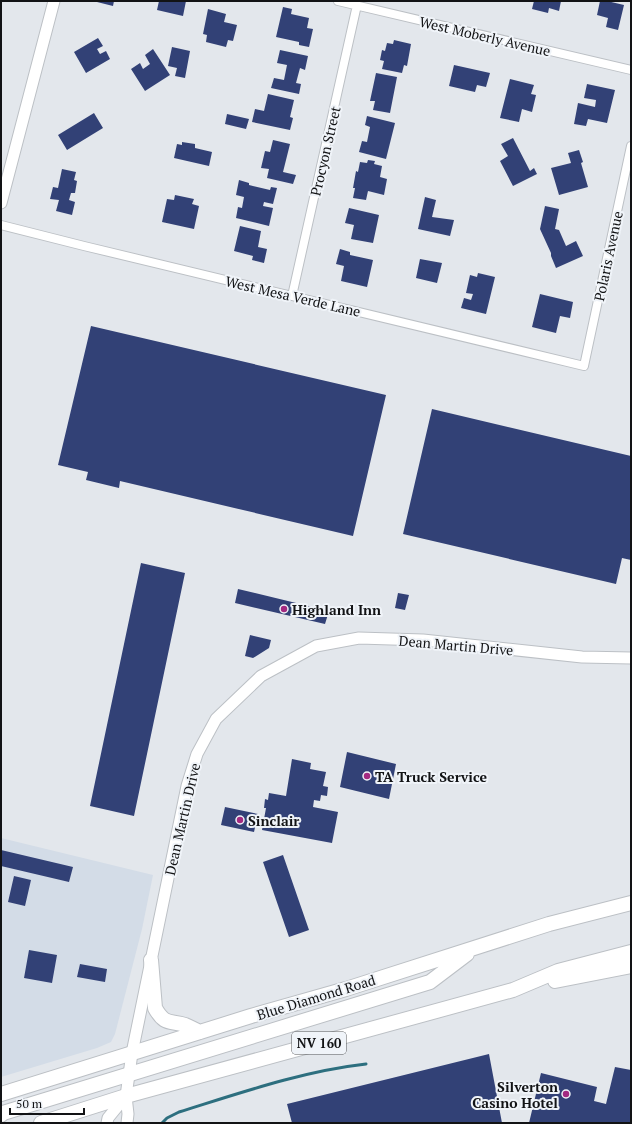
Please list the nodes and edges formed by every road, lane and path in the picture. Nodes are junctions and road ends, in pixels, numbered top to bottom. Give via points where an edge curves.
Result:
1 (54, 1) edge
2 (338, 1) edge
3 (357, 6) junction
4 (631, 70) edge
5 (631, 146) edge
6 (1, 203) edge
7 (1, 225) edge
8 (292, 296) junction
9 (584, 366) joint
10 (631, 658) edge
11 (631, 903) edge
12 (475, 948) junction
13 (631, 952) edge
14 (151, 960) junction
15 (631, 966) edge
16 (513, 990) junction
17 (200, 1032) junction
18 (132, 1053) junction
19 (129, 1074) junction
20 (1, 1094) edge
21 (126, 1096) junction
22 (1, 1115) edge
23 (60, 1121) edge
24 (41, 1123) edge
25 (107, 1123) edge
26 (126, 1123) edge

1 - 6 main road
2 - 3 street, West Moberly Avenue
3 - 4 street, West Moberly Avenue
3 - 8 street, Procyon Street
5 - 9 street, Polaris Avenue
7 - 8 street, West Mesa Verde Lane
8 - 9 street, West Mesa Verde Lane
10 - 14 main road, Dean Martin Drive via 582,657 423,640 359,638 316,646 260,676 216,719 198,754 187,786
11 - 12 highway, Blue Diamond Road via 549,924
12 - 17 highway, Blue Diamond Road
12 - 19 highway via 430,982
13 - 16 highway, NV 160 via 558,971
14 - 17 highway via 155,1008 159,1015 168,1022
14 - 18 main road, Dean Martin Drive
15 - 16 highway
16 - 21 highway, NV 160
17 - 18 highway, Blue Diamond Road
18 - 19 main road, Dean Martin Drive
18 - 20 highway, Blue Diamond Road
19 - 21 main road, Dean Martin Drive
19 - 22 highway
21 - 23 highway, NV 160
21 - 25 main road via 108,1118
21 - 26 main road, Dean Martin Drive
23 - 24 highway, NV 160

